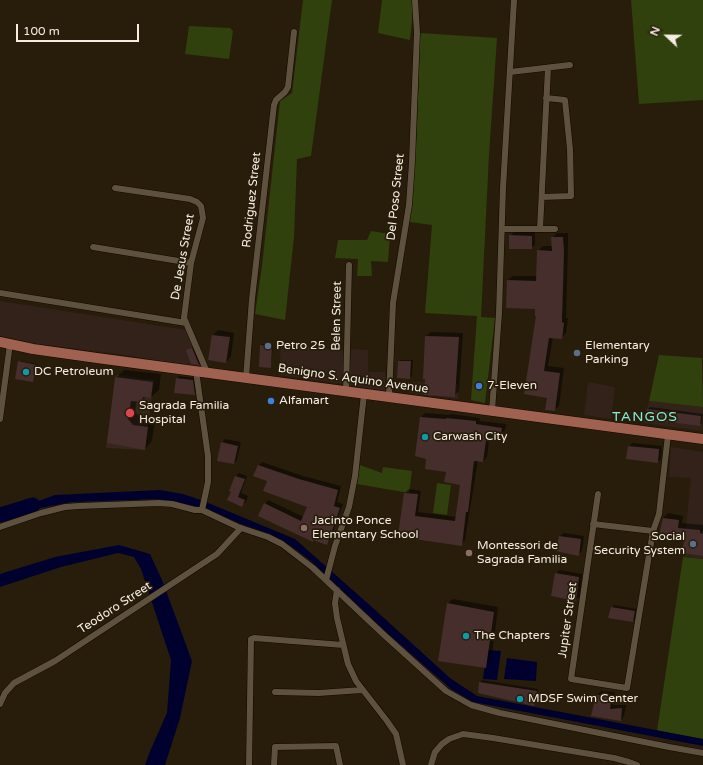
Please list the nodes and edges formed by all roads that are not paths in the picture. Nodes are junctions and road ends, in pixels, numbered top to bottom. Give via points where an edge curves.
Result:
1 (415, 0) edge
2 (514, 0) edge
3 (294, 32) dead end
4 (570, 65) dead end
5 (548, 68) junction
6 (510, 72) junction
7 (546, 98) junction
8 (115, 188) dead end
9 (542, 197) junction
10 (502, 229) junction
11 (540, 229) junction
12 (556, 229) dead end
13 (94, 247) dead end
14 (191, 263) junction
15 (348, 265) dead end
16 (0, 293) edge
17 (186, 323) junction
18 (0, 342) edge
19 (10, 344) junction
20 (196, 371) junction
21 (207, 372) junction
22 (246, 378) junction
23 (346, 391) junction
24 (364, 394) junction
25 (389, 396) junction
26 (492, 411) junction
27 (0, 419) edge
28 (668, 435) junction
29 (703, 439) edge
30 (598, 494) dead end
31 (202, 510) junction
32 (593, 524) junction
33 (0, 527) edge
34 (241, 528) junction
35 (653, 531) junction
36 (326, 580) junction
37 (337, 590) junction
38 (343, 645) junction
39 (362, 690) junction
40 (275, 692) dead end
41 (0, 704) edge
42 (703, 753) edge
43 (249, 765) edge
44 (274, 765) edge
45 (340, 765) edge
46 (403, 765) edge
47 (431, 765) edge
48 (637, 765) edge

1 - 25 street, Del Poso Street via 417,33 412,162 409,205 393,302
2 - 6 street
3 - 22 street, Rodriguez Street via 288,88 274,102 252,299
4 - 5 street
5 - 6 street
5 - 7 street
6 - 10 street
7 - 9 street
7 - 9 street via 565,100 571,196
8 - 14 street, De Jesus Street via 197,202 201,206 203,218
9 - 11 street
10 - 11 street
10 - 26 street
11 - 12 street
13 - 14 street
14 - 17 street, De Jesus Street via 184,313
15 - 23 street, Belen Street
16 - 17 street
17 - 21 street, De Jesus Street
18 - 19 main road, Benigno S. Aquino Avenue
19 - 20 main road, Benigno S. Aquino Avenue
19 - 27 street
20 - 21 main road, Benigno S. Aquino Avenue
20 - 31 street via 208,456 208,482
21 - 22 main road, Benigno S. Aquino Avenue
22 - 23 main road, Benigno S. Aquino Avenue
23 - 24 main road, Benigno S. Aquino Avenue
24 - 25 main road, Benigno S. Aquino Avenue
24 - 36 street via 349,507
25 - 26 main road, Benigno S. Aquino Avenue
26 - 28 main road, Benigno S. Aquino Avenue
28 - 29 main road, Benigno S. Aquino Avenue
28 - 35 street via 659,514
30 - 32 street, Jupiter Street
31 - 33 street via 159,503 65,507
31 - 34 street
32 - 35 street
32 - 35 street, Jupiter Street via 570,679 628,688
34 - 36 street via 282,544
34 - 41 street, Teodoro Street via 217,554 55,661 14,683
36 - 37 street
37 - 38 street via 335,603
37 - 42 street via 446,691 471,705
38 - 39 street via 348,664
38 - 43 street via 251,639
39 - 40 street via 319,693
39 - 46 street via 396,734
44 - 45 street via 275,747 336,746
47 - 48 street via 435,752 442,744 463,734 614,758

